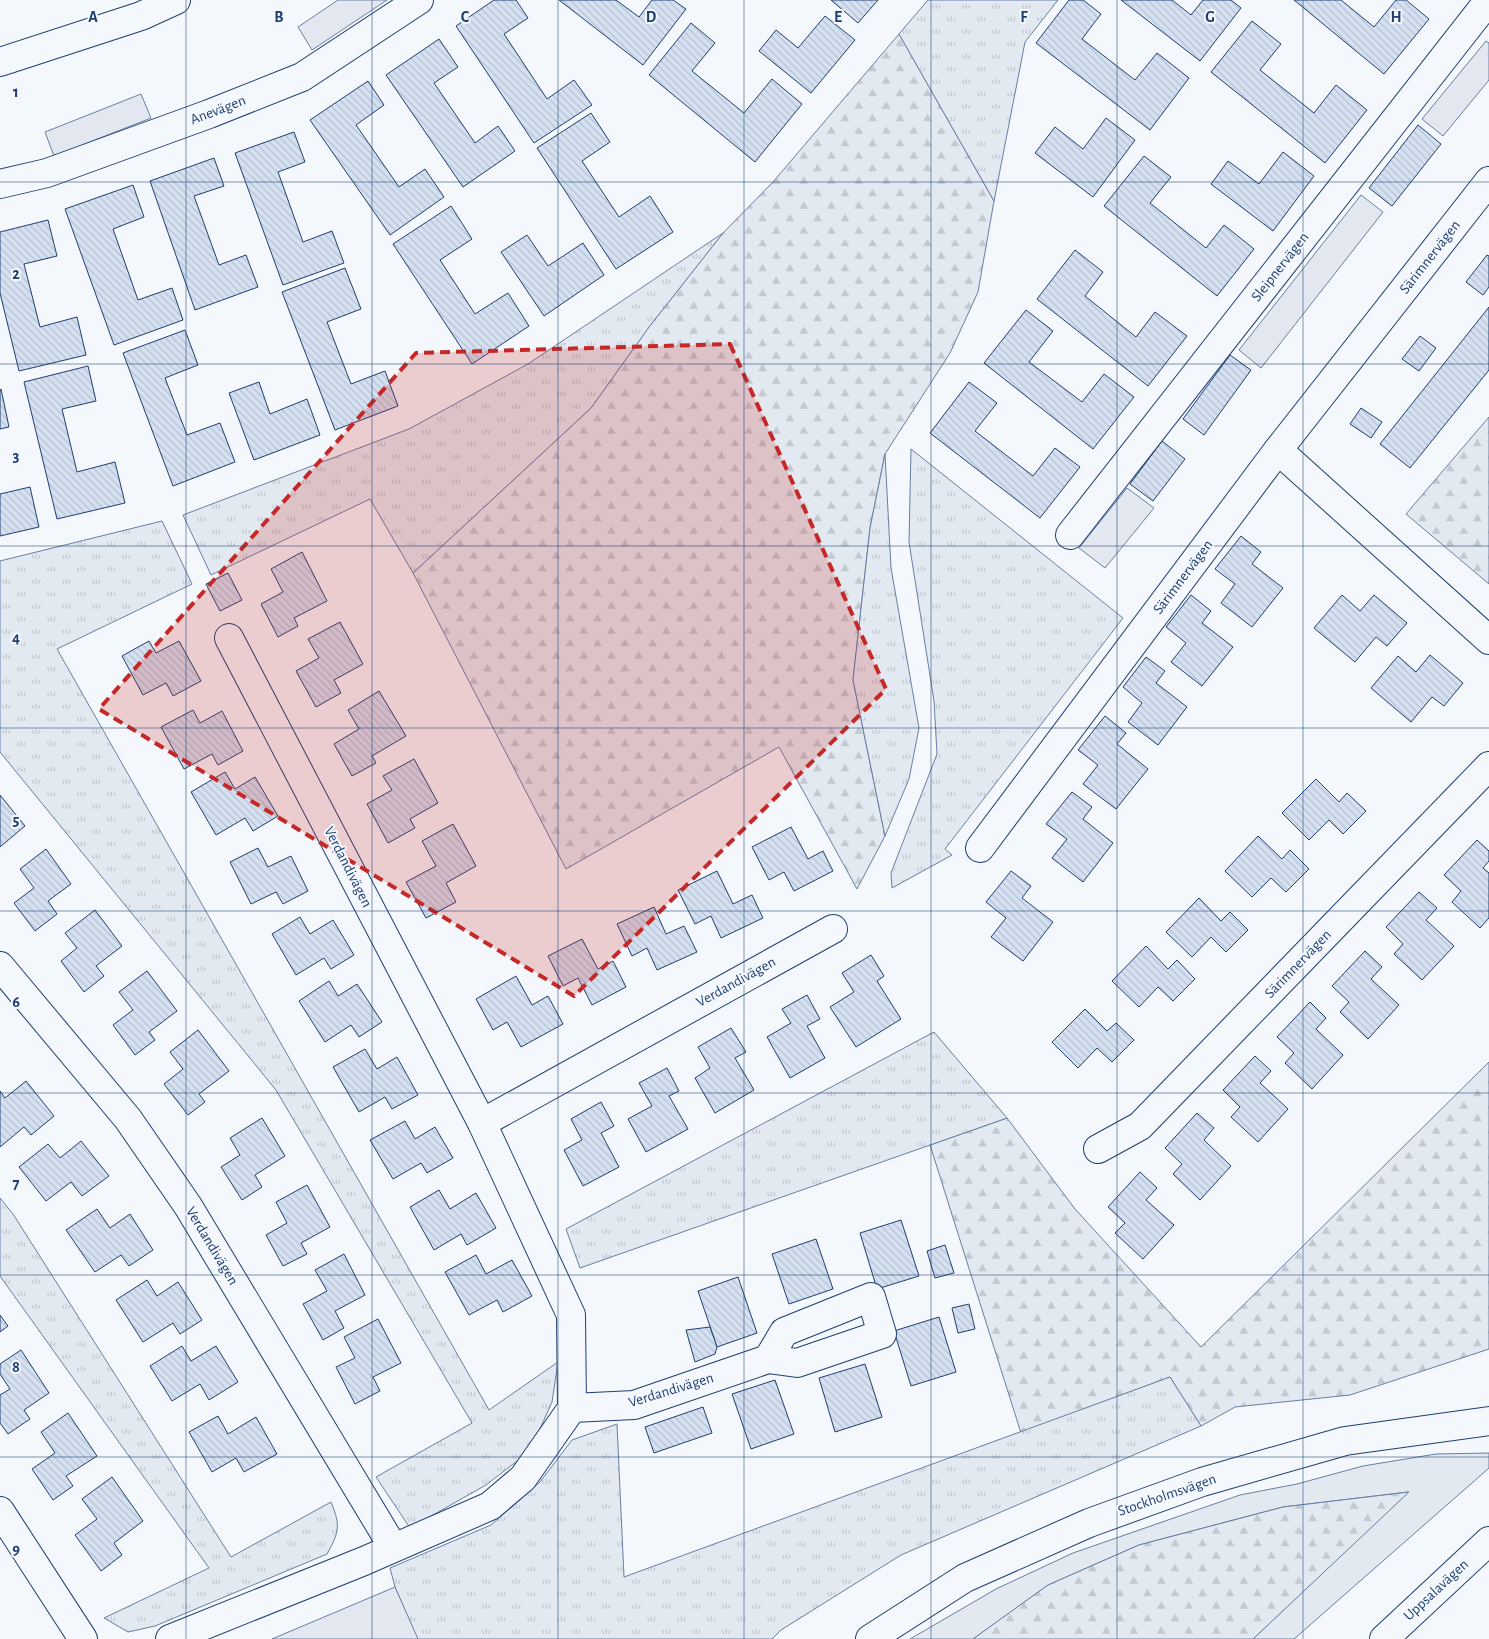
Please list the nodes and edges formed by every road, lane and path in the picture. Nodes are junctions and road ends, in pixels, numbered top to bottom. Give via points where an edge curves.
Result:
1 (176, 0) edge
2 (419, 0) edge
3 (1489, 0) edge
4 (0, 62) edge
5 (1489, 182) edge
6 (0, 184) edge
7 (1278, 450) junction
8 (1070, 535) dead end
9 (229, 638) dead end
10 (1489, 640) edge
11 (1489, 766) edge
12 (980, 848) dead end
13 (833, 929) dead end
14 (0, 966) edge
15 (482, 1123) junction
16 (1098, 1149) dead end
17 (768, 1359) dead end
18 (572, 1408) junction
19 (1489, 1421) edge
20 (0, 1511) edge
21 (1489, 1541) edge
22 (394, 1547) junction
23 (83, 1639) edge
24 (170, 1639) edge
25 (870, 1639) edge
26 (1384, 1639) edge

1 - 4 main road via 141,16
2 - 6 main road, Anevägen via 302,77 65,166
3 - 8 main road, Sleipnervägen
5 - 7 main road, Särimnervägen
7 - 10 main road
7 - 12 main road, Särimnervägen
9 - 15 main road, Verdandivägen
11 - 16 main road, Särimnervägen via 1140,1126
13 - 15 main road, Verdandivägen
14 - 22 main road, Verdandivägen via 128,1119 188,1206
15 - 18 main road, Verdandivägen via 571,1315
17 - 18 main road, Verdandivägen via 634,1405
18 - 22 main road via 523,1478 490,1506
19 - 25 main road, Stockholmsvägen via 1345,1441 1202,1482 1089,1523 965,1578
20 - 23 main road
21 - 26 main road, Uppsalavägen
22 - 24 main road

